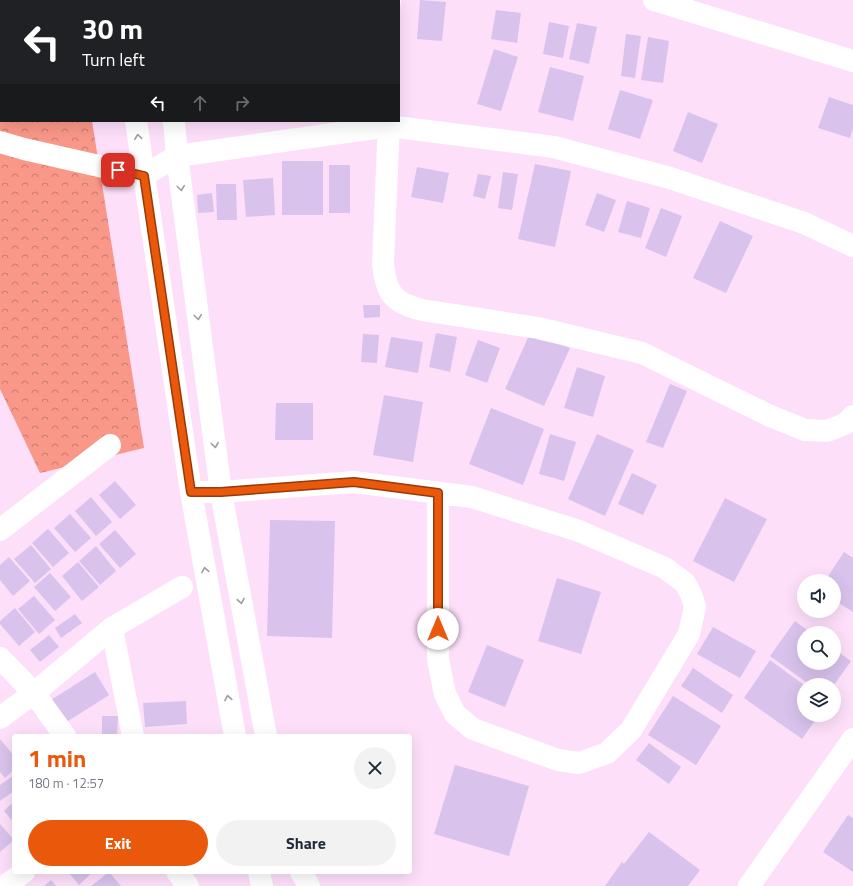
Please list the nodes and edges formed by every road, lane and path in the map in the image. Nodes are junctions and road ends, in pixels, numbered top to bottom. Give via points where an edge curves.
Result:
1 (654, 0) edge
2 (853, 61) edge
3 (136, 122) edge
4 (174, 122) edge
5 (389, 123) edge
6 (0, 142) edge
7 (177, 156) junction
8 (144, 176) junction
9 (853, 246) edge
10 (853, 416) edge
11 (110, 445) dead end
12 (191, 492) junction
13 (221, 492) junction
14 (438, 493) junction
15 (0, 530) edge
16 (182, 587) dead end
17 (112, 628) junction
18 (0, 658) edge
19 (34, 693) junction
20 (0, 718) edge
21 (64, 734) edge
22 (133, 734) edge
23 (235, 734) edge
24 (266, 734) edge
25 (853, 739) edge
26 (21, 874) edge
27 (179, 874) edge
28 (260, 874) edge
29 (302, 874) edge
30 (5, 886) edge
31 (188, 886) edge
32 (262, 886) edge
33 (309, 886) edge
34 (749, 886) edge

1 - 2 street
8 -> 3 street
4 - 7 street
5 - 7 street
5 - 9 street via 554,147 670,178 804,223
5 - 10 street via 385,282 393,297 405,306 538,328 642,353 768,415 805,430 827,431 845,424
6 - 8 street
7 - 8 street
7 -> 13 street
8 - 12 street
11 - 15 street
12 - 13 street
23 -> 12 street
13 - 14 street via 354,482
13 -> 24 street
14 - 14 street via 472,497 579,531 665,568 685,583 695,607 689,634 631,730 607,752 579,763 558,760 473,729 455,714 445,694 438,659
16 - 17 street
17 - 19 street
17 - 22 street
18 - 19 street
19 - 20 street
19 - 21 street
25 - 34 street
26 - 30 street
27 - 31 street
28 - 32 street
29 - 33 street

